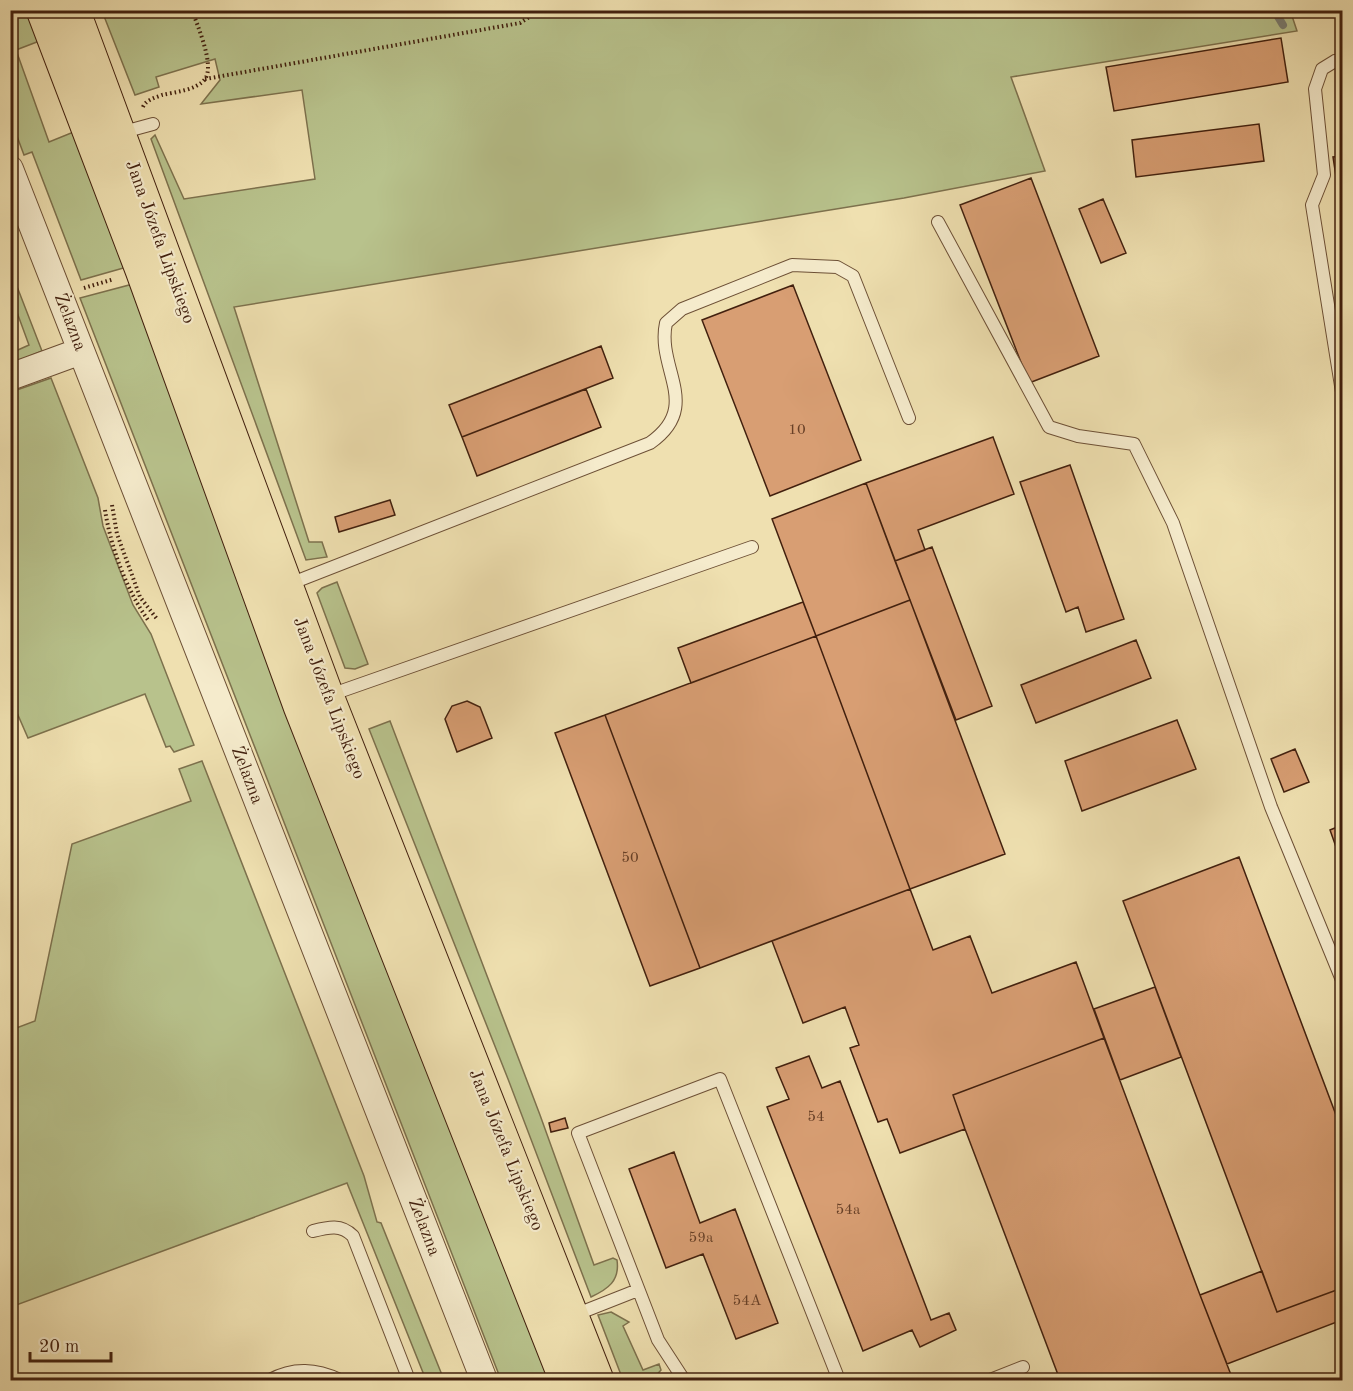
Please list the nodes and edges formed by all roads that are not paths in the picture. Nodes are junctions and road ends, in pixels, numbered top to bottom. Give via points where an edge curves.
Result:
1 (43, 10) edge
2 (73, 10) edge
3 (1342, 60) edge
4 (128, 132) junction
5 (10, 169) edge
6 (938, 222) dead end
7 (81, 351) junction
8 (10, 377) edge
9 (1342, 392) edge
10 (909, 418) dead end
11 (753, 547) dead end
12 (273, 591) junction
13 (314, 701) junction
14 (1342, 980) edge
15 (313, 1231) dead end
16 (638, 1290) junction
17 (559, 1322) junction
18 (1023, 1367) dead end
19 (270, 1380) edge
20 (340, 1380) edge
21 (409, 1380) edge
22 (484, 1380) edge
23 (566, 1380) edge
24 (597, 1380) edge
25 (684, 1380) edge
26 (838, 1380) edge
27 (990, 1380) edge

1 - 4 main road, Jana Józefa Lipskiego
2 - 4 main road, Jana Józefa Lipskiego
3 - 9 lane via 1322,69 1315,90 1324,175 1312,205
4 - 12 main road, Jana Józefa Lipskiego
5 - 7 street, Żelazna
6 - 14 lane via 1049,427 1078,436 1134,444 1173,523 1271,807
7 - 8 street
7 - 22 street, Żelazna
10 - 12 lane via 853,276 837,267 792,265 682,309 666,323 664,347 677,399 668,427 650,443
11 - 13 lane
12 - 13 main road, Jana Józefa Lipskiego
13 - 17 main road, Jana Józefa Lipskiego
15 - 21 lane via 336,1226 353,1236
16 - 17 lane
16 - 25 lane via 658,1340
16 - 26 lane via 578,1133 720,1079
17 - 23 main road, Jana Józefa Lipskiego
17 - 24 main road, Jana Józefa Lipskiego
18 - 27 lane
19 - 20 lane via 294,1371 310,1371

